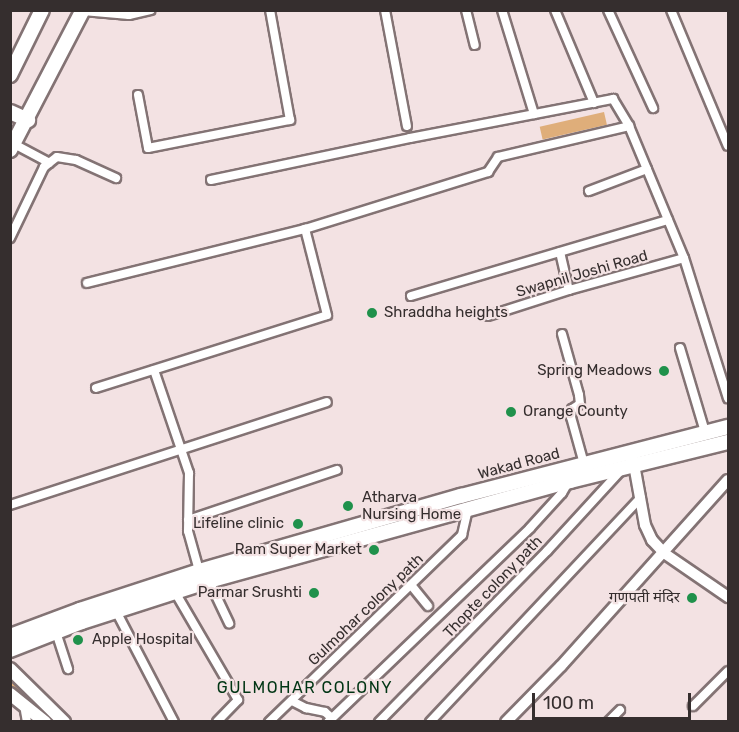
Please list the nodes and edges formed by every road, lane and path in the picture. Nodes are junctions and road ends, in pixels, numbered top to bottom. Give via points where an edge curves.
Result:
1 (42, 10) edge
2 (150, 10) edge
3 (270, 10) edge
4 (385, 10) edge
5 (466, 10) edge
6 (502, 10) edge
7 (555, 10) edge
8 (608, 10) edge
9 (671, 10) edge
10 (83, 11) edge
11 (475, 45) dead end
12 (10, 75) edge
13 (138, 95) dead end
14 (594, 103) junction
15 (653, 108) dead end
16 (10, 112) edge
17 (534, 114) junction
18 (28, 120) junction
19 (406, 126) dead end
20 (629, 126) junction
21 (729, 146) edge
22 (12, 147) edge
23 (49, 163) junction
24 (647, 169) junction
25 (116, 178) dead end
26 (211, 180) dead end
27 (589, 191) dead end
28 (668, 220) junction
29 (305, 229) junction
30 (10, 238) edge
31 (560, 252) junction
32 (684, 258) junction
33 (87, 283) dead end
34 (569, 290) junction
35 (411, 296) dead end
36 (488, 316) dead end
37 (561, 334) dead end
38 (680, 348) dead end
39 (154, 370) junction
40 (96, 388) dead end
41 (729, 398) edge
42 (327, 402) dead end
43 (729, 426) edge
44 (705, 432) junction
45 (729, 442) edge
46 (183, 449) junction
47 (630, 462) junction
48 (584, 464) junction
49 (337, 470) dead end
50 (729, 480) edge
51 (570, 481) junction
52 (641, 497) junction
53 (10, 506) edge
54 (468, 509) junction
55 (188, 519) junction
56 (664, 553) junction
57 (203, 578) junction
58 (411, 585) junction
59 (175, 592) junction
60 (729, 597) edge
61 (428, 606) dead end
62 (116, 611) junction
63 (229, 623) dead end
64 (56, 632) junction
65 (10, 636) edge
66 (10, 650) edge
67 (10, 669) edge
68 (68, 669) dead end
69 (729, 671) edge
70 (10, 694) edge
71 (292, 701) junction
72 (24, 705) junction
73 (693, 706) dead end
74 (620, 710) dead end
75 (330, 720) edge
76 (27, 722) edge
77 (45, 722) edge
78 (64, 722) edge
79 (174, 722) edge
80 (217, 722) edge
81 (269, 722) edge
82 (380, 722) edge
83 (430, 722) edge
84 (506, 722) edge
85 (609, 722) edge

1 - 12 main road
2 - 10 street via 129,15
3 - 13 street via 290,120 148,148
4 - 19 street
5 - 11 street
6 - 17 street
7 - 14 street
8 - 15 street
9 - 21 street
10 - 18 main road
14 - 17 street
14 - 20 street via 614,99
16 - 18 main road
17 - 26 street
18 - 22 main road
20 - 24 street
20 - 29 street via 498,157 488,172
22 - 23 street
23 - 25 street via 57,157 76,160
23 - 30 street
24 - 27 street
24 - 28 street
28 - 31 street
28 - 32 street
29 - 33 street
29 - 39 street via 327,315
31 - 34 street
31 - 35 street
32 - 34 street, Swapnil Joshi Road
32 - 41 street
34 - 36 street, Swapnil Joshi Road
37 - 48 street via 579,395 580,404 572,409 571,417
38 - 44 street
39 - 40 street
39 - 46 street
42 - 46 street
43 - 44 main road, Wakad Road
44 - 47 main road, Wakad Road
45 - 47 main road, Wakad Road
46 - 53 street
46 - 55 street via 190,479
47 - 48 main road, Wakad Road
47 - 51 main road, Wakad Road
47 - 52 street
47 - 82 street, Thopte colony path
48 - 57 main road, Wakad Road
49 - 55 street
50 - 56 street
51 - 54 main road, Wakad Road
51 - 75 street via 530,528
52 - 56 street via 648,533
52 - 83 street
54 - 57 main road, Wakad Road
54 - 58 street, Gulmohar colony path via 462,535
55 - 57 street
56 - 60 street
56 - 84 street
57 - 59 main road, Wakad Road
57 - 63 street
57 - 65 main road, Wakad Road via 80,610
58 - 61 street
58 - 71 street, Gulmohar colony path
59 - 62 main road, Wakad Road
59 - 80 street via 238,700
62 - 64 main road, Wakad Road
62 - 79 street
64 - 66 main road, Wakad Road
64 - 68 street
67 - 78 main road
69 - 73 street
70 - 72 main road
71 - 75 street via 325,712
71 - 81 street, Gulmohar colony path
72 - 76 street
72 - 77 main road
74 - 85 street

